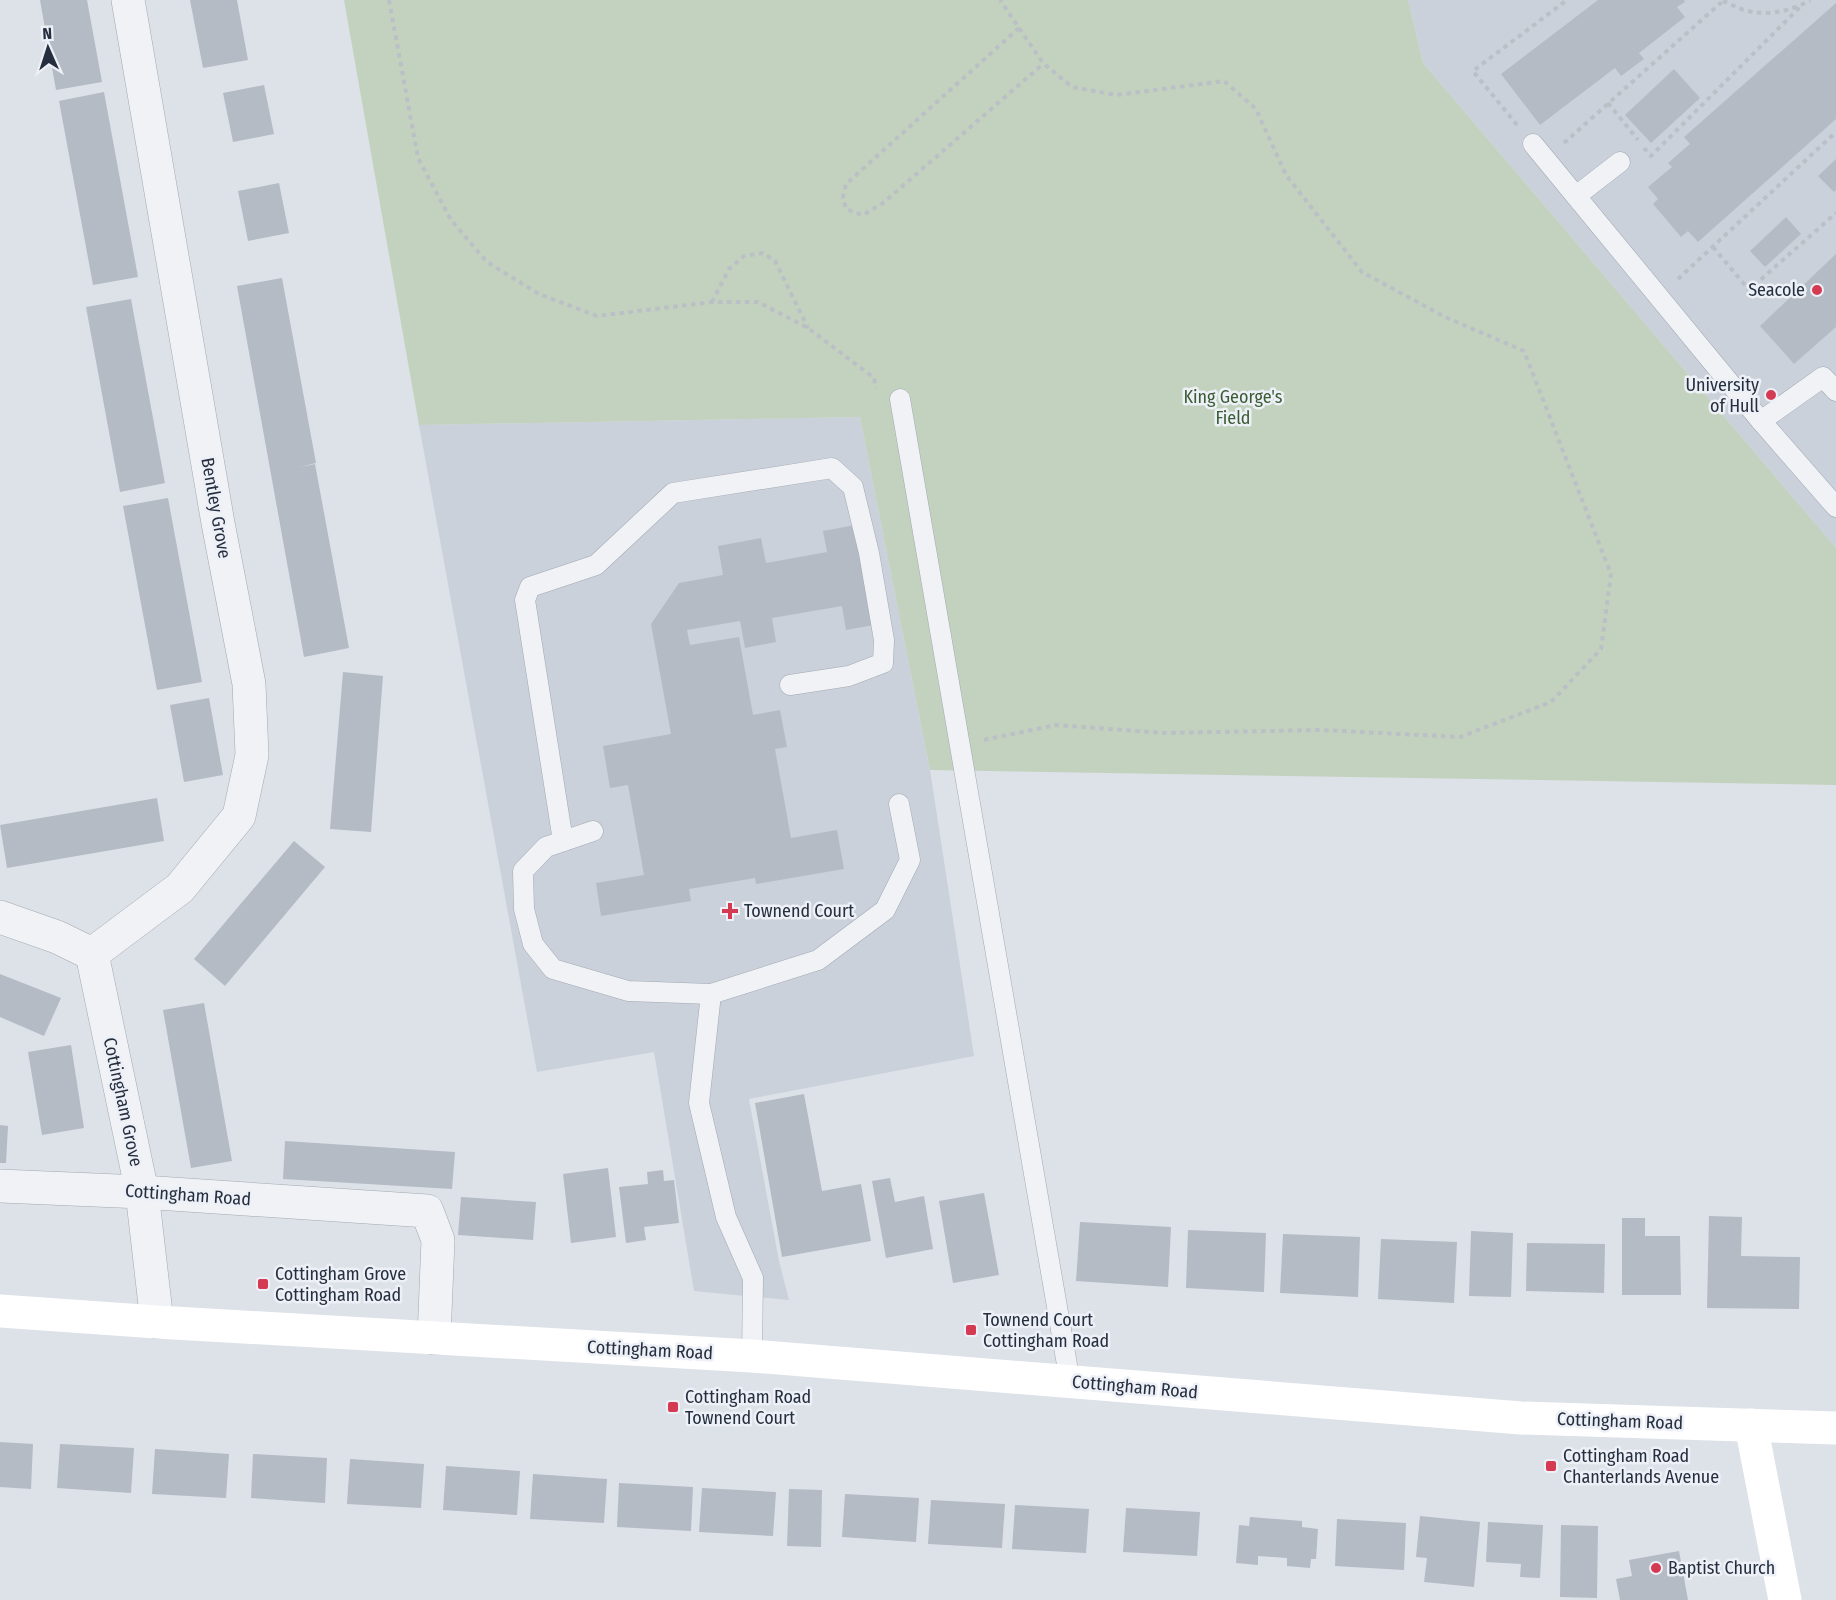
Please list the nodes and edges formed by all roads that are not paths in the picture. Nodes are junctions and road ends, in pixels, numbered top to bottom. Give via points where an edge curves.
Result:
1 (128, 0) edge
2 (1539, 152) road end
3 (1620, 162) dead end
4 (1576, 196) junction
5 (1836, 391) edge
6 (900, 399) road end
7 (1761, 421) junction
8 (1836, 507) edge
9 (790, 686) dead end
10 (899, 804) dead end
11 (593, 831) dead end
12 (563, 841) junction
13 (0, 917) edge
14 (92, 954) junction
15 (711, 994) junction
16 (0, 1186) edge
17 (142, 1192) junction
18 (0, 1311) edge
19 (157, 1322) junction
20 (434, 1338) junction
21 (752, 1356) junction
22 (1070, 1382) junction
23 (1751, 1425) junction
24 (1836, 1428) edge
25 (1785, 1600) edge

1 - 14 street, Bentley Grove via 249,684 252,755 239,816 180,888
2 - 4 lane
3 - 4 lane
4 - 7 lane
5 - 7 lane via 1823,377
6 - 22 lane
7 - 8 lane
9 - 12 lane via 849,676 883,663 884,640 853,487 832,468 673,493 596,565 530,587 525,600
10 - 15 lane via 910,860 885,910 818,960
11 - 12 lane
12 - 15 lane via 546,847 523,871 524,909 533,944 553,969 628,991
13 - 14 street
14 - 17 street, Cottingham Grove
15 - 21 lane via 699,1104 726,1217 753,1278
16 - 17 street, Cottingham Road
17 - 19 street, Cottingham Grove
17 - 20 street, Cottingham Road via 428,1211 438,1240
18 - 19 main road, Cottingham Road
19 - 20 main road, Cottingham Road
20 - 21 main road, Cottingham Road
21 - 22 main road, Cottingham Road
22 - 23 main road, Cottingham Road via 1521,1418
23 - 24 main road, Cottingham Road
23 - 25 main road

